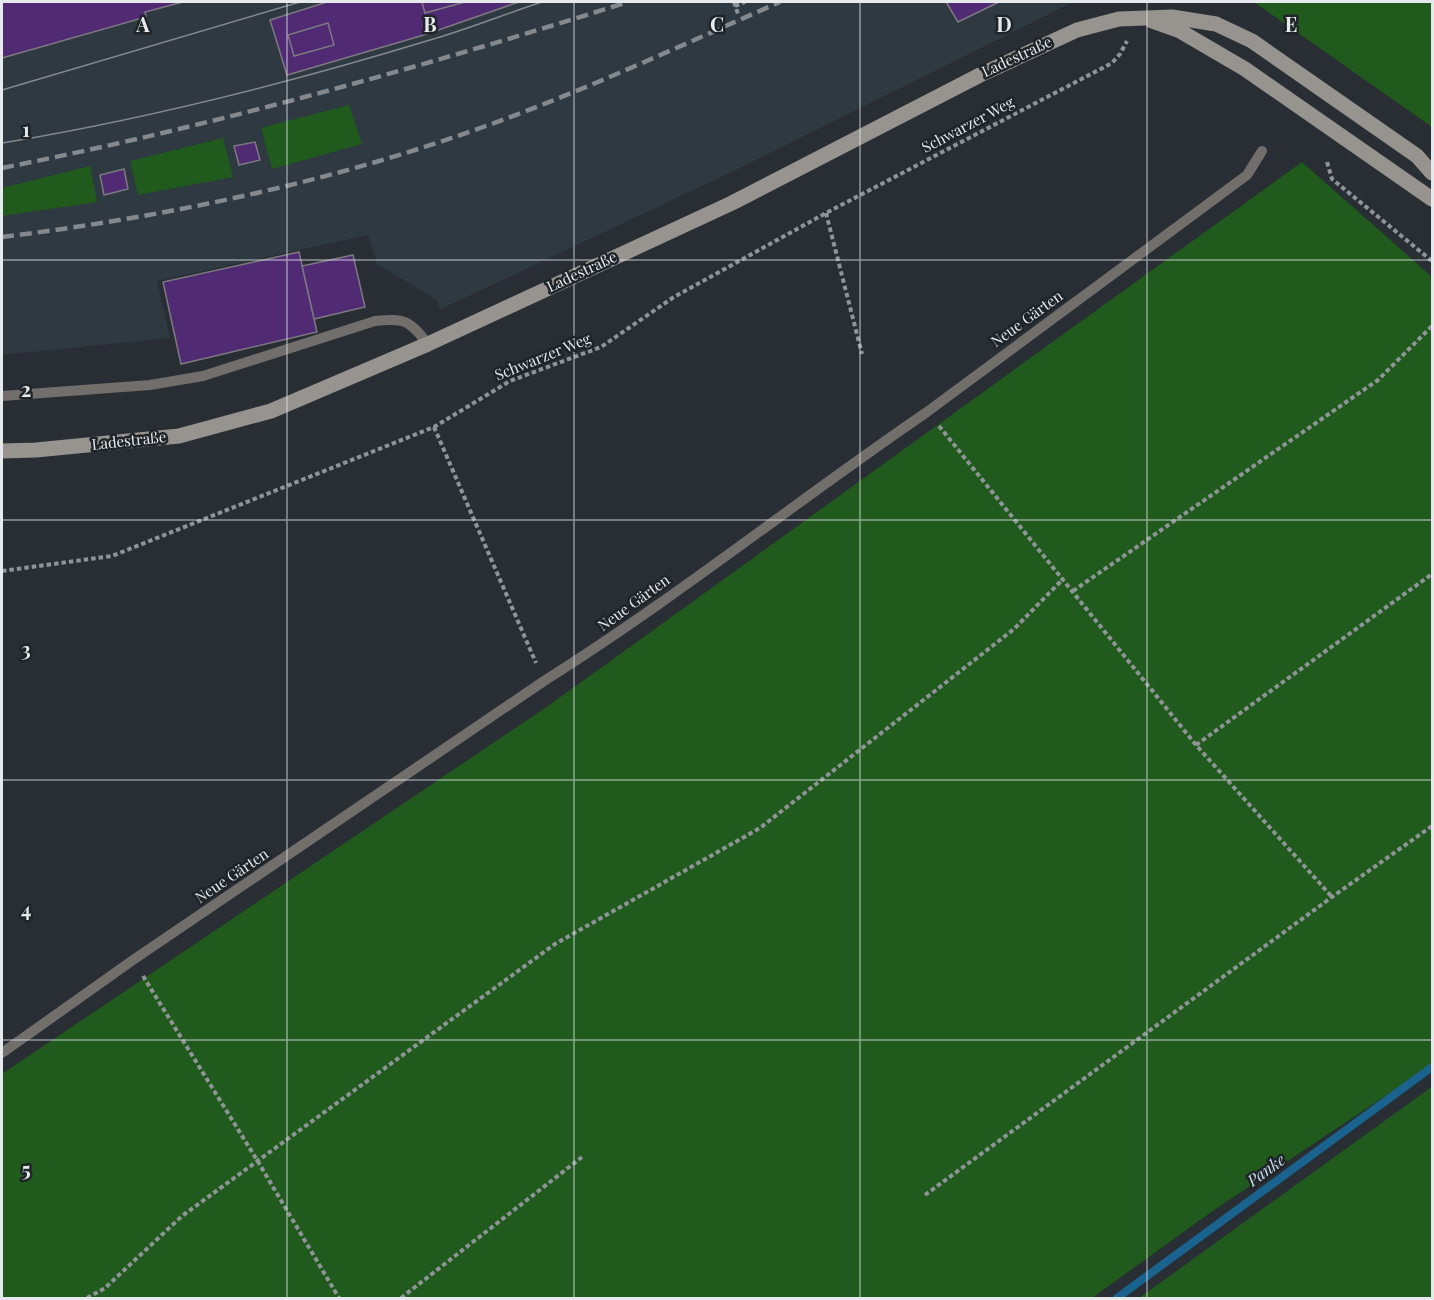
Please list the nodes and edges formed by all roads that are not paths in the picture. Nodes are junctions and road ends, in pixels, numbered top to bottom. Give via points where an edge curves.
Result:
1 (1138, 18) junction
2 (1262, 151) dead end
3 (1432, 173) edge
4 (1432, 199) edge
5 (428, 344) junction
6 (2, 396) edge
7 (2, 451) edge
8 (2, 1053) edge

1 - 3 street, Ladestraße via 1194,19 1235,31 1417,156
1 - 4 street, Ladestraße via 1180,31 1217,52
1 - 5 street, Ladestraße via 1108,20 1046,42 732,202
2 - 8 lane, Neue Gärten via 1247,175 604,644 544,681
5 - 6 lane via 414,327 398,318 375,321 203,376 150,385
5 - 7 street, Ladestraße via 271,411 179,436

